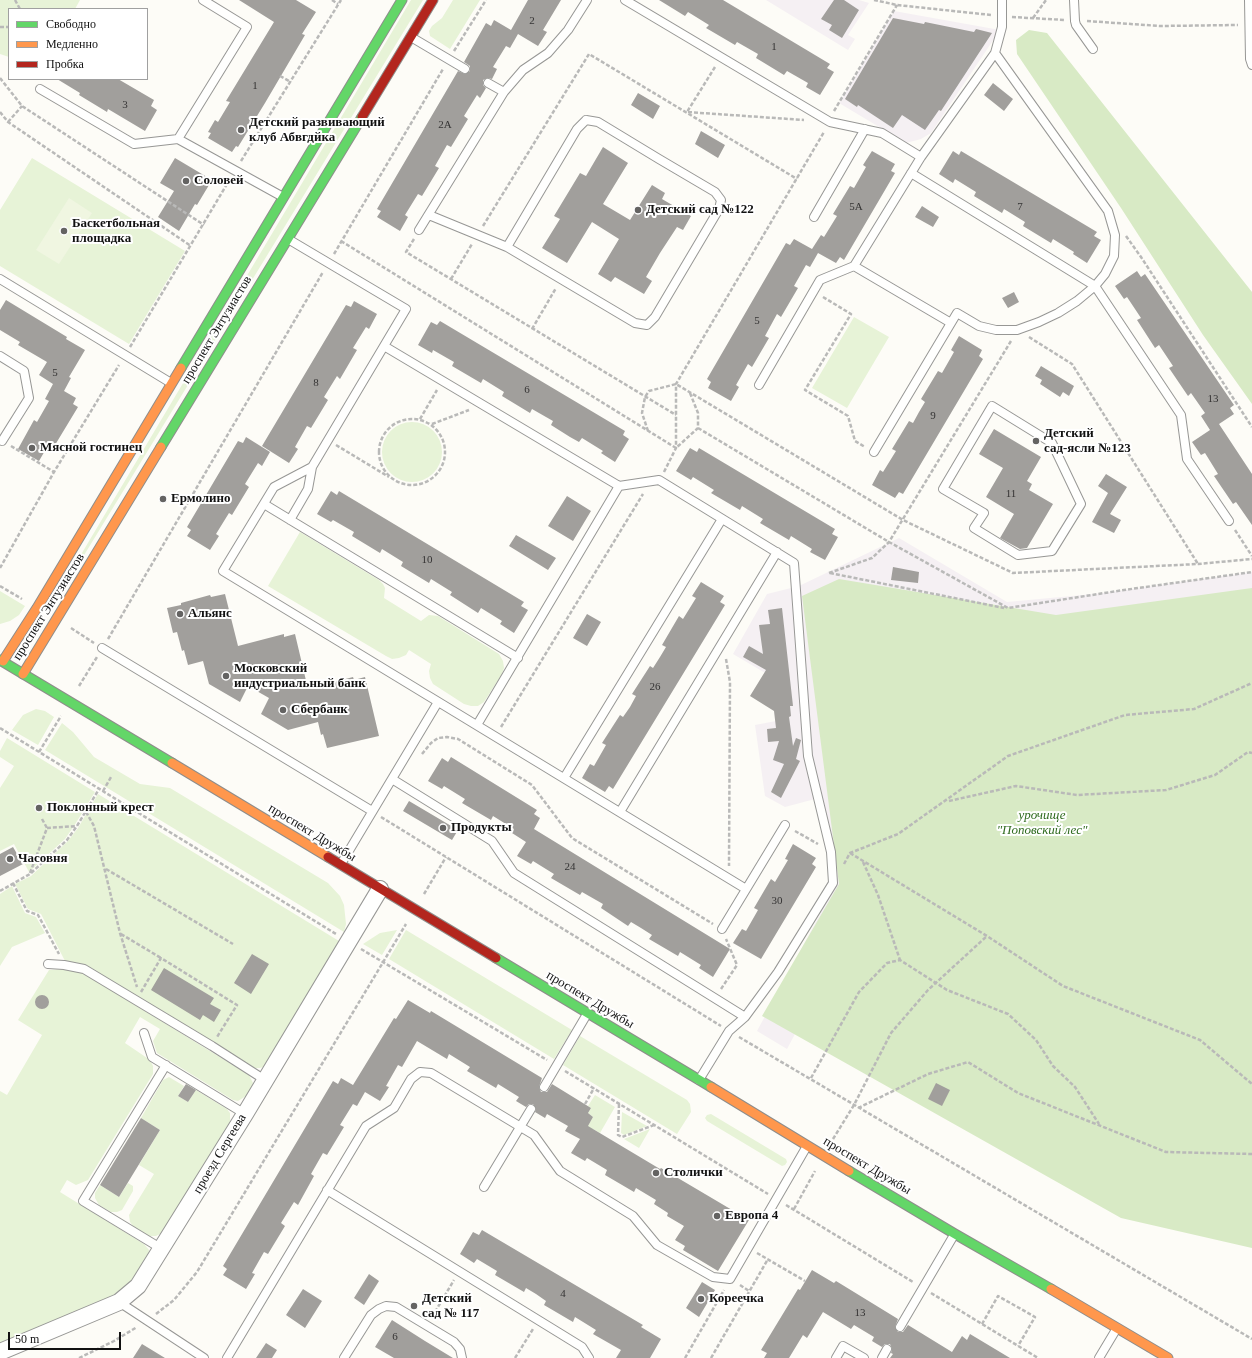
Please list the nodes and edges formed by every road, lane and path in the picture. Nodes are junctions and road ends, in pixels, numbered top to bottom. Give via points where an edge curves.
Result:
1 (203, 0) edge
2 (332, 0) edge
3 (341, 0) edge
4 (402, 0) edge
5 (433, 0) edge
6 (486, 0) edge
7 (587, 0) edge
8 (625, 0) edge
9 (1002, 0) edge
10 (1046, 0) edge
11 (1074, 0) edge
12 (1249, 0) edge
13 (338, 4) junction
14 (897, 6) dead end
15 (1033, 18) dead end
16 (410, 36) junction
17 (1093, 49) dead end
18 (995, 53) junction
19 (721, 57) junction
20 (449, 59) junction
21 (1252, 64) edge
22 (465, 69) dead end
23 (280, 76) dead end
24 (0, 78) edge
25 (291, 82) junction
26 (488, 83) dead end
27 (40, 89) dead end
28 (504, 92) junction
29 (22, 106) junction
30 (0, 112) edge
31 (687, 112) junction
32 (806, 120) dead end
33 (8, 122) junction
34 (830, 122) junction
35 (865, 129) junction
36 (178, 139) junction
37 (921, 157) junction
38 (235, 170) junction
39 (911, 173) junction
40 (797, 179) junction
41 (284, 197) junction
42 (429, 215) junction
43 (814, 217) dead end
44 (204, 225) junction
45 (419, 230) joint
46 (1125, 234) dead end
47 (478, 235) junction
48 (288, 239) junction
49 (341, 241) junction
50 (191, 246) junction
51 (507, 247) junction
52 (328, 263) junction
53 (854, 266) junction
54 (0, 279) edge
55 (561, 279) junction
56 (451, 280) junction
57 (1095, 286) junction
58 (814, 292) junction
59 (951, 323) junction
60 (532, 329) junction
61 (1017, 330) junction
62 (384, 346) junction
63 (125, 355) junction
64 (0, 356) edge
65 (442, 381) junction
66 (171, 383) junction
67 (676, 384) junction
68 (759, 384) dead end
69 (690, 393) junction
70 (645, 397) junction
71 (482, 405) junction
72 (676, 416) junction
73 (420, 419) junction
74 (432, 424) junction
75 (1252, 427) edge
76 (698, 428) junction
77 (648, 431) junction
78 (2, 441) joint
79 (328, 441) junction
80 (676, 448) junction
81 (874, 452) joint
82 (312, 467) junction
83 (54, 472) junction
84 (393, 479) junction
85 (659, 480) junction
86 (619, 486) junction
87 (264, 504) junction
88 (722, 519) junction
89 (290, 520) junction
90 (903, 520) junction
91 (1229, 521) joint
92 (889, 542) junction
93 (777, 552) junction
94 (1018, 555) joint
95 (1252, 558) edge
96 (1198, 564) junction
97 (0, 568) edge
98 (1252, 572) edge
99 (1008, 608) junction
100 (723, 642) junction
101 (102, 648) junction
102 (518, 658) junction
103 (1, 661) edge
104 (23, 674) junction
105 (1252, 683) edge
106 (69, 701) junction
107 (438, 702) junction
108 (477, 725) junction
109 (0, 728) edge
110 (496, 736) junction
111 (39, 752) junction
112 (1252, 753) edge
113 (421, 756) dead end
114 (111, 777) dead end
115 (564, 778) junction
116 (392, 779) junction
117 (99, 789) junction
118 (102, 791) junction
119 (948, 801) dead end
120 (372, 811) junction
121 (86, 812) junction
122 (620, 812) junction
123 (42, 819) dead end
124 (785, 825) joint
125 (77, 826) junction
126 (47, 828) junction
127 (831, 852) junction
128 (850, 853) junction
129 (446, 857) junction
130 (862, 860) junction
131 (340, 865) junction
132 (105, 869) junction
133 (30, 874) junction
134 (729, 878) junction
135 (13, 883) junction
136 (833, 883) junction
137 (380, 889) junction
138 (746, 889) junction
139 (0, 891) edge
140 (414, 910) junction
141 (722, 929) junction
142 (120, 933) junction
143 (987, 936) junction
144 (349, 941) junction
145 (232, 944) dead end
146 (161, 958) junction
147 (900, 960) junction
148 (383, 962) junction
149 (48, 964) dead end
150 (64, 965) junction
151 (936, 983) junction
152 (716, 998) junction
153 (588, 1014) junction
154 (745, 1017) junction
155 (729, 1030) junction
156 (144, 1033) dead end
157 (212, 1046) junction
158 (166, 1065) junction
159 (557, 1066) junction
160 (810, 1078) junction
161 (265, 1080) junction
162 (699, 1080) junction
163 (1252, 1084) edge
164 (544, 1087) dead end
165 (594, 1088) junction
166 (584, 1104) dead end
167 (619, 1104) junction
168 (854, 1105) junction
169 (858, 1108) junction
170 (531, 1109) dead end
171 (244, 1114) junction
172 (1099, 1124) junction
173 (654, 1125) junction
174 (520, 1126) junction
175 (808, 1146) junction
176 (1252, 1154) edge
177 (484, 1187) dead end
178 (328, 1190) junction
179 (776, 1199) junction
180 (955, 1234) junction
181 (748, 1248) junction
182 (162, 1249) junction
183 (768, 1259) junction
184 (459, 1271) junction
185 (730, 1279) junction
186 (805, 1281) dead end
187 (923, 1288) junction
188 (750, 1290) junction
189 (119, 1302) junction
190 (538, 1320) junction
191 (146, 1321) junction
192 (982, 1324) junction
193 (426, 1326) junction
194 (900, 1327) dead end
195 (1117, 1328) junction
196 (1252, 1339) edge
197 (1018, 1346) junction
198 (887, 1349) dead end
199 (0, 1352) edge
200 (80, 1358) edge
201 (204, 1358) edge
202 (227, 1358) edge
203 (344, 1358) edge
204 (462, 1358) edge
205 (515, 1358) edge
206 (588, 1358) edge
207 (685, 1358) edge
208 (712, 1358) edge
209 (836, 1358) edge
210 (864, 1358) edge
211 (882, 1358) edge
212 (1038, 1358) edge
213 (1099, 1358) edge
214 (1168, 1358) edge

1 - 36 lane via 247,27
2 - 13 path
3 - 13 path
4 - 41 main road, проспект Энтузиастов
5 - 16 main road, проспект Энтузиастов
6 - 20 path
7 - 28 lane via 568,30 548,53 523,70
8 - 19 lane
9 - 18 lane via 1002,27
10 - 15 path
11 - 17 lane via 1076,25
12 - 21 lane
13 - 25 path
14 - 34 path via 835,108
16 - 20 lane
16 - 48 main road, проспект Энтузиастов
18 - 37 lane
18 - 57 lane via 1108,211 1115,235 1114,256 1105,274
19 - 31 path
19 - 34 lane
20 - 22 lane
20 - 49 path
23 - 25 path
24 - 29 path
25 - 38 path
26 - 28 lane
27 - 36 lane via 134,144
28 - 42 lane
29 - 33 path
29 - 44 path
30 - 33 path
31 - 32 path
31 - 40 path
31 - 47 path via 589,54
33 - 50 path
34 - 35 lane
34 - 40 path
35 - 37 lane via 882,133
35 - 43 lane
36 - 38 lane
37 - 39 lane
38 - 41 lane
38 - 44 path
39 - 53 lane
39 - 57 lane
40 - 67 path
41 - 66 main road, проспект Энтузиастов
42 - 45 lane
42 - 47 lane
44 - 50 path
45 - 56 path via 406,252
46 - 75 path
47 - 51 lane
47 - 56 path
48 - 52 lane
48 - 104 main road, проспект Энтузиастов
49 - 52 path
49 - 77 path
50 - 63 path
51 - 55 lane
51 - 55 lane via 577,129 586,120 598,122 715,192 721,200 655,318 647,325 635,323
52 - 62 lane via 406,309
52 - 101 path
53 - 58 lane via 820,280
53 - 59 lane
54 - 63 lane
55 - 60 path
56 - 60 path
57 - 61 lane via 1058,313
57 - 91 lane via 1181,415 1187,459
58 - 68 lane
58 - 81 path via 851,314 805,390 848,416 855,441
59 - 61 lane via 958,313 979,326 996,330
59 - 81 lane
60 - 70 path
61 - 90 path
61 - 96 path via 1072,364
62 - 65 lane
62 - 79 lane
63 - 66 lane
63 - 83 path
64 - 78 lane via 24,371 29,398
65 - 71 lane
65 - 73 path
66 - 103 main road, проспект Энтузиастов via 36,608
67 - 69 path
67 - 70 path via 649,391
67 - 72 path
69 - 76 path via 698,413
69 - 90 path
70 - 72 path
70 - 77 path via 642,413
71 - 74 path
71 - 86 lane
72 - 80 path
73 - 74 path
73 - 84 path via 407,418 394,423 385,432 379,444 379,457 384,469
74 - 84 path via 441,434 446,446 445,459 440,471 430,480 418,485 405,484
76 - 80 path
76 - 92 path
77 - 80 path
78 - 83 path
79 - 82 lane
79 - 84 path
80 - 85 path
82 - 87 lane via 274,487
82 - 89 lane via 308,489
83 - 97 path
85 - 86 lane
85 - 88 lane
85 - 110 path via 656,485 646,489
86 - 102 lane
87 - 89 lane
87 - 107 lane via 223,571
88 - 93 lane
88 - 115 lane
89 - 102 lane
90 - 92 path
90 - 96 path via 1012,574
91 - 95 path
92 - 99 path
92 - 99 path via 872,558 830,573
93 - 100 lane
93 - 127 lane via 794,563 808,756
94 - 94 lane via 974,528 984,513 943,489 992,406 1052,443 1081,504 1052,551
95 - 96 path
98 - 99 path
100 - 122 lane
100 - 134 path via 730,682
101 - 106 path
101 - 120 lane
102 - 108 lane
103 - 104 main road, проспект Дружбы
104 - 106 main road, проспект Дружбы
105 - 128 path via 1194,709 1125,715 1008,756 898,834
106 - 111 path
106 - 131 main road, проспект Дружбы
107 - 108 lane
107 - 116 lane
108 - 110 lane
109 - 111 path
110 - 115 lane
111 - 117 path
112 - 119 path via 1248,752 1215,775 1166,790 1077,795 1016,786
113 - 141 path via 431,742 438,738 458,739 532,785 572,838
114 - 118 path
115 - 122 lane
116 - 120 lane
116 - 152 lane via 492,841 514,873
117 - 118 path
117 - 121 path
118 - 144 path
120 - 129 path
120 - 131 lane
121 - 125 path
121 - 132 path via 94,826
122 - 134 lane
123 - 126 path
124 - 127 path
124 - 138 lane
125 - 126 path
125 - 133 path via 67,840
126 - 133 path
127 - 136 lane
128 - 130 path
128 - 136 path
129 - 140 path
129 - 155 path
130 - 143 path
130 - 147 path via 878,895
131 - 137 main road, проспект Дружбы
132 - 142 path
132 - 145 path
133 - 135 path
134 - 138 lane
135 - 139 path
135 - 150 path via 27,911 38,915
136 - 154 lane via 778,972
137 - 140 main road, проспект Дружбы
137 - 144 street, проезд Сергеева
138 - 141 lane
140 - 148 path
140 - 153 main road, проспект Дружбы
141 - 152 path via 737,965
142 - 146 path
142 - 146 path via 139,995
143 - 151 path
143 - 163 path via 1063,986 1200,1040
144 - 148 path
144 - 161 street, проезд Сергеева
146 - 157 path via 237,1005
147 - 151 path
147 - 160 path via 887,962 859,992
148 - 159 path
148 - 191 path via 197,1272 174,1300
149 - 150 lane
150 - 157 lane via 84,970
151 - 168 path via 891,1033
151 - 172 path via 947,990 1008,1014 1036,1040 1054,1066 1075,1087
152 - 154 lane
153 - 159 lane
153 - 162 main road, проспект Дружбы
154 - 155 lane
155 - 160 path
155 - 162 lane
156 - 158 lane via 152,1056
157 - 161 lane
158 - 171 lane
158 - 182 lane via 83,1201
159 - 164 lane
159 - 165 path
160 - 168 path
161 - 171 street, проезд Сергеева
162 - 175 main road, проспект Дружбы
165 - 166 path
165 - 167 path
167 - 173 path
167 - 173 path via 618,1135 622,1137
168 - 169 path
169 - 172 path via 928,1074 968,1062 1018,1093
169 - 196 path
170 - 174 lane
171 - 182 street, проезд Сергеева
172 - 176 path via 1166,1152
173 - 179 path
174 - 177 lane
174 - 178 lane via 431,1073 420,1072 411,1078 394,1108 366,1126
174 - 185 lane via 534,1135 560,1171 633,1216 657,1245 713,1277
175 - 179 lane
175 - 180 main road, проспект Дружбы
178 - 184 lane
178 - 202 lane
179 - 181 lane
179 - 187 path
180 - 187 lane
180 - 195 main road, проспект Дружбы
181 - 183 path
181 - 185 lane
182 - 189 street, проезд Сергеева via 138,1286
183 - 186 path
183 - 188 path
184 - 190 lane
184 - 193 path
185 - 188 path
185 - 207 path
187 - 192 path
187 - 194 lane
188 - 208 path
189 - 191 lane
189 - 199 street, проезд Сергеева
190 - 205 path
190 - 206 lane via 582,1347
191 - 200 path
191 - 201 lane
192 - 197 path
192 - 197 path via 998,1296 1035,1317
193 - 203 lane via 396,1307 386,1306 371,1315
193 - 204 lane via 454,1342 460,1349
195 - 213 lane
195 - 214 main road, проспект Дружбы
197 - 212 path
198 - 211 lane
209 - 210 lane via 843,1346

